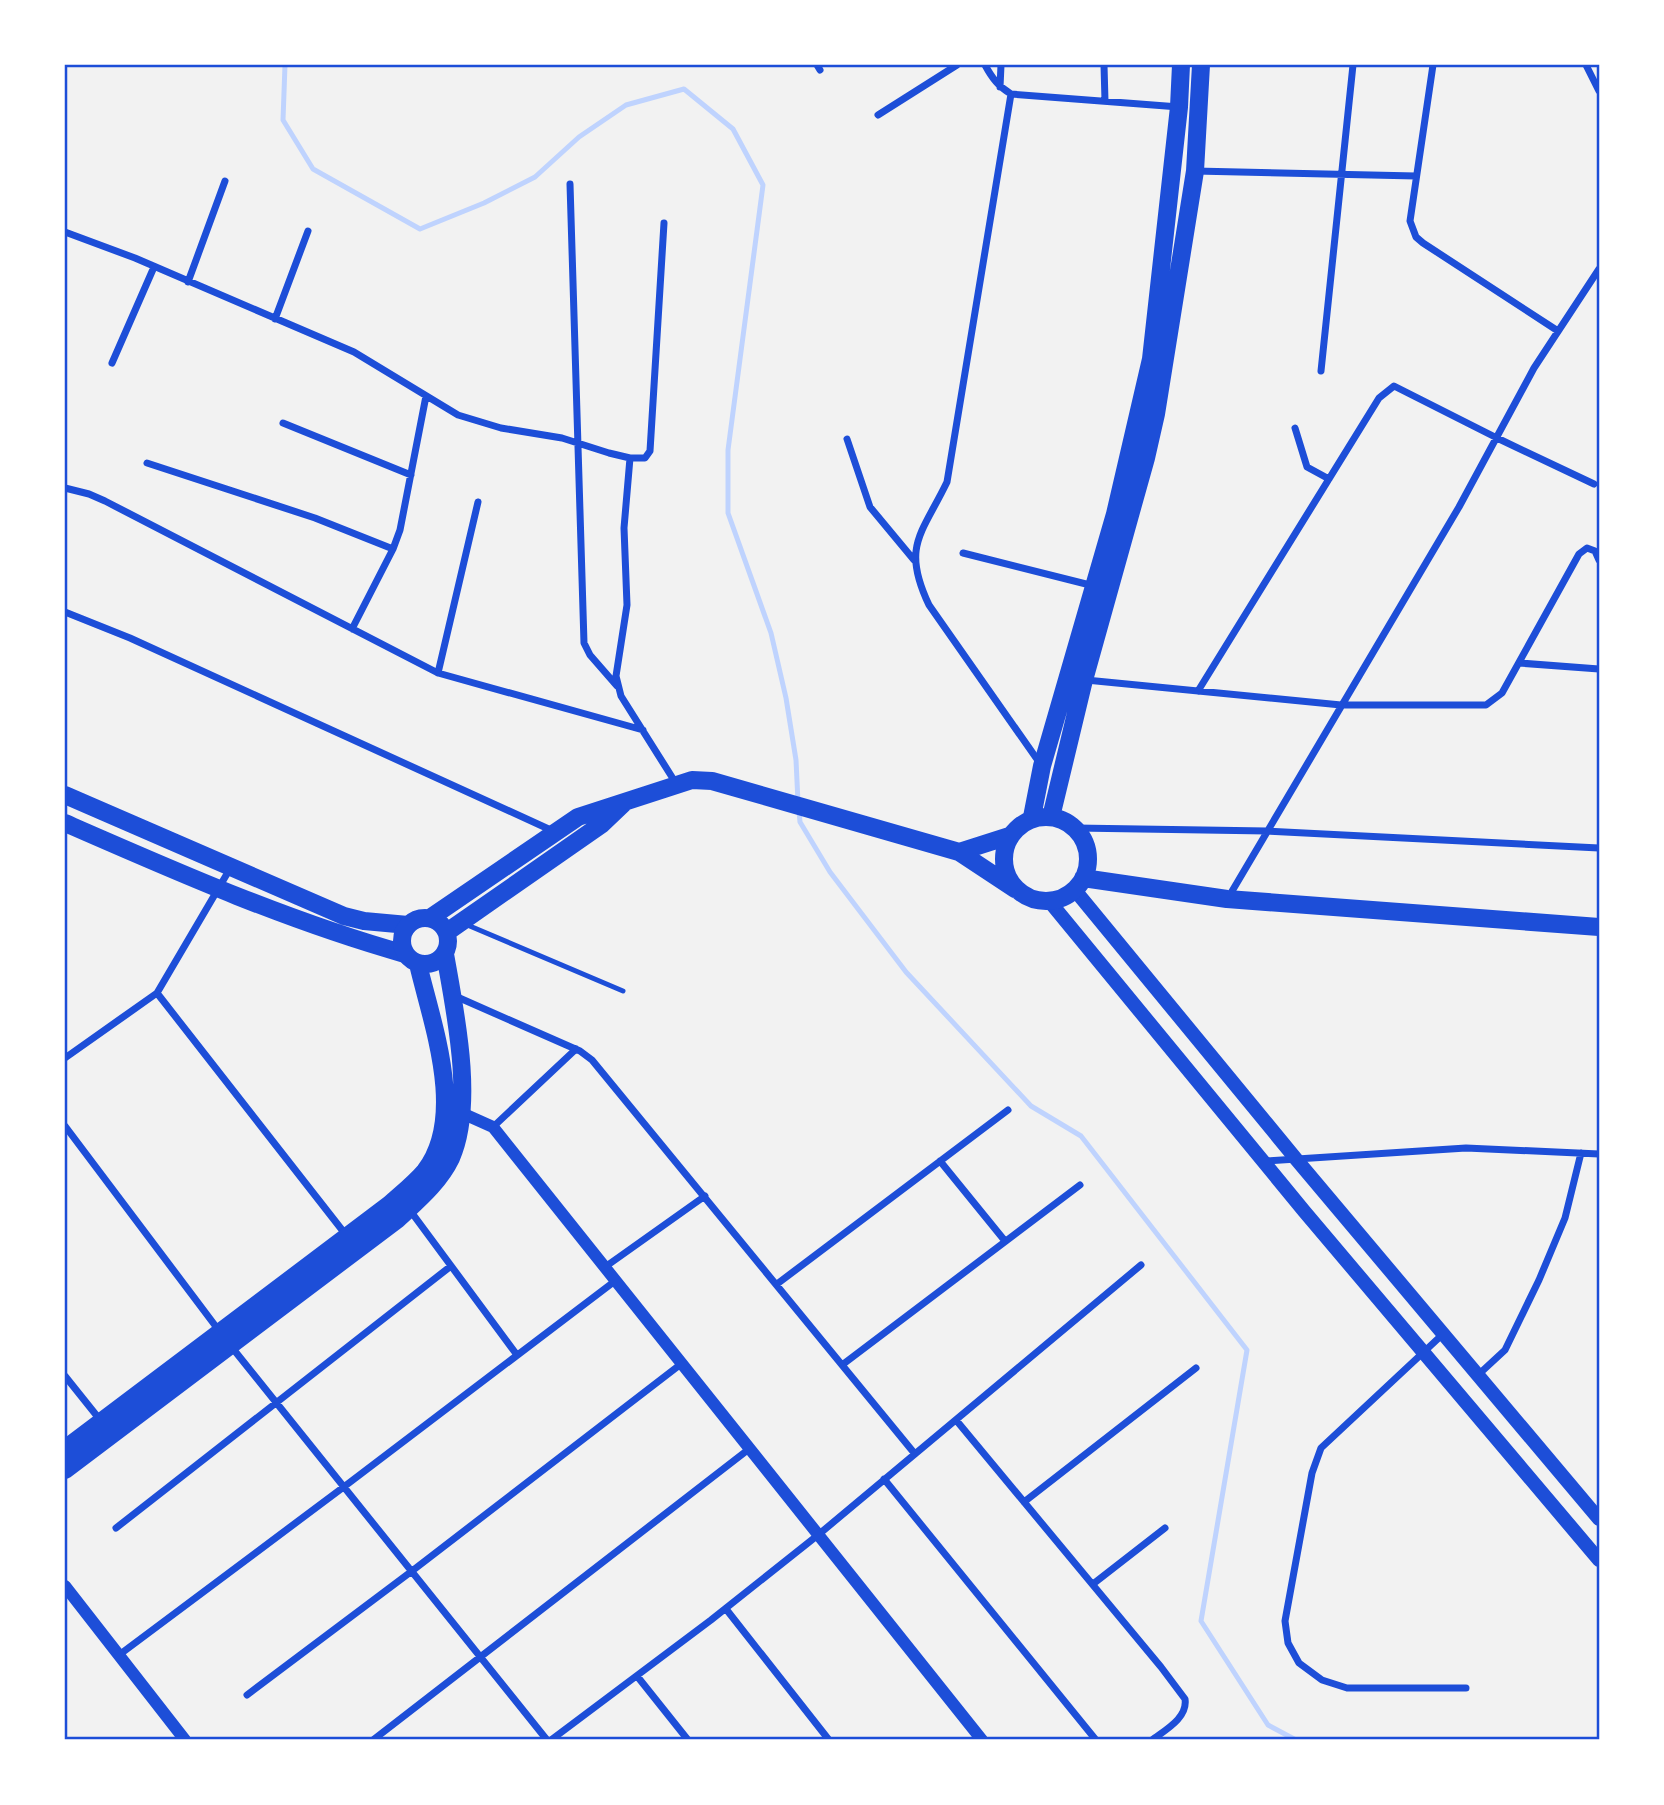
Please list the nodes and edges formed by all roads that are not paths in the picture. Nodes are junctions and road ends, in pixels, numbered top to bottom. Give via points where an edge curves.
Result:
1 (957, 65) edge
2 (985, 65) edge
3 (1001, 65) edge
4 (1104, 65) edge
5 (1181, 65) edge
6 (1201, 65) edge
7 (1353, 65) edge
8 (1433, 65) edge
9 (1586, 65) edge
10 (1000, 88) junction
11 (1599, 91) edge
12 (1011, 94) junction
13 (1105, 101) junction
14 (1180, 107) junction
15 (878, 115) dead end
16 (1195, 171) junction
17 (1341, 175) junction
18 (1416, 176) junction
19 (225, 181) dead end
20 (570, 184) dead end
21 (664, 223) dead end
22 (308, 231) dead end
23 (65, 232) edge
24 (154, 267) junction
25 (1599, 269) edge
26 (188, 282) junction
27 (275, 319) junction
28 (1558, 331) junction
29 (112, 363) dead end
30 (1321, 371) dead end
31 (426, 396) junction
32 (283, 423) dead end
33 (1295, 428) dead end
34 (1497, 438) junction
35 (847, 439) dead end
36 (579, 444) junction
37 (630, 458) junction
38 (147, 463) dead end
39 (411, 475) junction
40 (1329, 479) junction
41 (1594, 484) dead end
42 (65, 488) edge
43 (478, 502) dead end
44 (393, 549) junction
45 (963, 553) dead end
46 (914, 560) junction
47 (1599, 560) edge
48 (1094, 586) junction
49 (65, 612) edge
50 (352, 629) junction
51 (1518, 663) junction
52 (1599, 669) edge
53 (438, 673) junction
54 (1084, 680) junction
55 (617, 686) junction
56 (1198, 691) junction
57 (1341, 705) junction
58 (643, 730) junction
59 (1042, 766) junction
60 (677, 785) junction
61 (65, 795) edge
62 (626, 802) junction
63 (1032, 817) junction
64 (1051, 817) junction
65 (65, 823) edge
66 (1076, 828) junction
67 (1267, 831) junction
68 (556, 832) junction
69 (1009, 836) junction
70 (1599, 848) edge
71 (956, 851) junction
72 (231, 867) junction
73 (1079, 883) junction
74 (218, 889) junction
75 (1015, 889) junction
76 (1227, 899) junction
77 (1050, 902) junction
78 (430, 918) junction
79 (408, 925) junction
80 (454, 927) junction
81 (1599, 927) edge
82 (445, 954) junction
83 (411, 959) junction
84 (623, 991) dead end
85 (157, 993) junction
86 (451, 995) junction
87 (576, 1049) junction
88 (65, 1058) edge
89 (453, 1110) junction
90 (1008, 1110) dead end
91 (65, 1126) edge
92 (493, 1127) junction
93 (1581, 1153) junction
94 (1599, 1154) edge
95 (1296, 1159) junction
96 (940, 1161) junction
97 (1263, 1161) junction
98 (1080, 1185) dead end
99 (705, 1196) junction
100 (409, 1209) junction
101 (346, 1236) junction
102 (1005, 1241) junction
103 (1141, 1265) dead end
104 (451, 1266) junction
105 (605, 1267) junction
106 (615, 1281) junction
107 (776, 1284) junction
108 (1443, 1334) junction
109 (225, 1339) junction
110 (1424, 1354) junction
111 (517, 1355) junction
112 (681, 1364) junction
113 (842, 1364) junction
114 (1196, 1368) dead end
115 (1478, 1375) junction
116 (65, 1376) edge
117 (277, 1402) junction
118 (956, 1420) junction
119 (101, 1422) junction
120 (65, 1449) edge
121 (749, 1449) junction
122 (915, 1454) junction
123 (65, 1470) edge
124 (884, 1479) junction
125 (345, 1486) junction
126 (1024, 1502) junction
127 (1599, 1519) edge
128 (116, 1528) dead end
129 (1166, 1528) dead end
130 (817, 1535) junction
131 (1599, 1560) edge
132 (412, 1571) junction
133 (1093, 1584) junction
134 (65, 1586) edge
135 (726, 1609) junction
136 (119, 1655) junction
137 (481, 1658) junction
138 (637, 1676) junction
139 (1465, 1688) dead end
140 (247, 1695) dead end
141 (186, 1740) edge
142 (373, 1740) edge
143 (549, 1740) edge
144 (688, 1740) edge
145 (829, 1740) edge
146 (982, 1740) edge
147 (1096, 1740) edge
148 (1152, 1740) edge

1 - 15 street
2 - 10 street
3 - 10 street
4 - 13 street
5 - 14 main road
6 - 16 main road
7 - 17 street
8 - 18 street
9 - 11 street
10 - 12 street
12 - 13 street
12 - 46 street via 947,482 919,537
13 - 14 street
14 - 48 main road via 1151,359
16 - 17 street
16 - 54 main road via 1151,437
17 - 18 street
17 - 30 street
18 - 28 street via 1410,221 1416,237
19 - 26 street
20 - 36 street
21 - 37 street via 650,451 645,458
22 - 27 street
23 - 24 street
24 - 26 street
24 - 29 street
25 - 28 street
26 - 27 street
27 - 31 street via 354,352
28 - 34 street
31 - 36 street via 458,415
31 - 39 street
32 - 39 street
33 - 40 street via 1307,467
34 - 40 street via 1394,386 1379,398
34 - 41 street
34 - 57 street
35 - 46 street via 870,507
36 - 37 street
36 - 55 street via 584,643
37 - 55 street via 624,528 627,605
38 - 44 street via 315,518
39 - 44 street
40 - 56 street
42 - 50 street via 105,500
43 - 53 street
44 - 50 street
45 - 48 street
46 - 59 street via 929,605
47 - 51 street via 1595,551 1587,548 1579,554
48 - 59 main road
49 - 68 street
50 - 53 street
51 - 52 street
51 - 57 street via 1502,693 1486,705
53 - 58 street
54 - 56 street
54 - 64 main road
55 - 58 street
56 - 57 street
57 - 67 street
58 - 60 street
59 - 63 main road
60 - 62 main road
60 - 71 main road via 712,781
61 - 72 main road
62 - 68 main road via 586,813
62 - 80 main road via 602,824
63 - 64 main road
63 - 69 main road
64 - 66 main road
65 - 74 main road
66 - 67 street
66 - 73 main road via 1086,845 1088,864
67 - 70 street
67 - 76 street
68 - 78 main road
69 - 71 main road
69 - 75 main road via 1003,854 1005,873
71 - 75 main road
72 - 74 street
72 - 79 main road via 354,919
73 - 76 main road
73 - 77 main road via 1068,895
73 - 95 main road
74 - 83 main road
74 - 85 street
75 - 77 main road via 1031,900
76 - 81 main road
77 - 97 main road
78 - 79 main road
78 - 80 main road
79 - 83 main road via 401,939
80 - 82 main road
80 - 84 lane
82 - 83 main road via 433,964
82 - 86 main road
83 - 89 main road
85 - 88 street
85 - 101 street
86 - 87 street
86 - 89 main road via 462,1068
87 - 92 street
87 - 99 street via 592,1060
89 - 92 street
89 - 100 main road via 451,1157 429,1190
89 - 101 main road via 424,1171 390,1204
90 - 96 street
91 - 109 street
92 - 105 street
93 - 94 street
93 - 95 street via 1466,1148
93 - 115 street via 1565,1218 1539,1280 1505,1350
95 - 97 street
95 - 108 main road
96 - 102 street
96 - 107 street
97 - 110 main road
98 - 102 street
99 - 105 street
99 - 107 street
100 - 104 street
100 - 109 main road
101 - 109 main road
102 - 113 street
103 - 118 street
104 - 111 street
104 - 117 street
105 - 106 street
106 - 111 street
106 - 112 street
107 - 113 street
108 - 110 street
108 - 115 main road
109 - 117 street
109 - 119 main road
109 - 123 main road
110 - 131 main road
110 - 139 street via 1321,1448 1312,1473 1285,1621 1287,1643 1299,1663 1322,1680 1348,1688
111 - 125 street
112 - 121 street
112 - 132 street
113 - 122 street
114 - 126 street
115 - 127 main road
116 - 119 street
117 - 125 street
117 - 128 street
118 - 122 street
118 - 126 street
119 - 120 main road
121 - 130 street
121 - 137 street
122 - 124 street
124 - 130 street
124 - 147 street
125 - 132 street
125 - 136 street
126 - 133 street
129 - 133 street
130 - 135 street
130 - 146 street
132 - 137 street
132 - 140 street
133 - 148 street via 1185,1699 1180,1717
134 - 136 street
135 - 138 street
135 - 145 street
136 - 141 street
137 - 142 street
137 - 143 street
138 - 143 street
138 - 144 street

